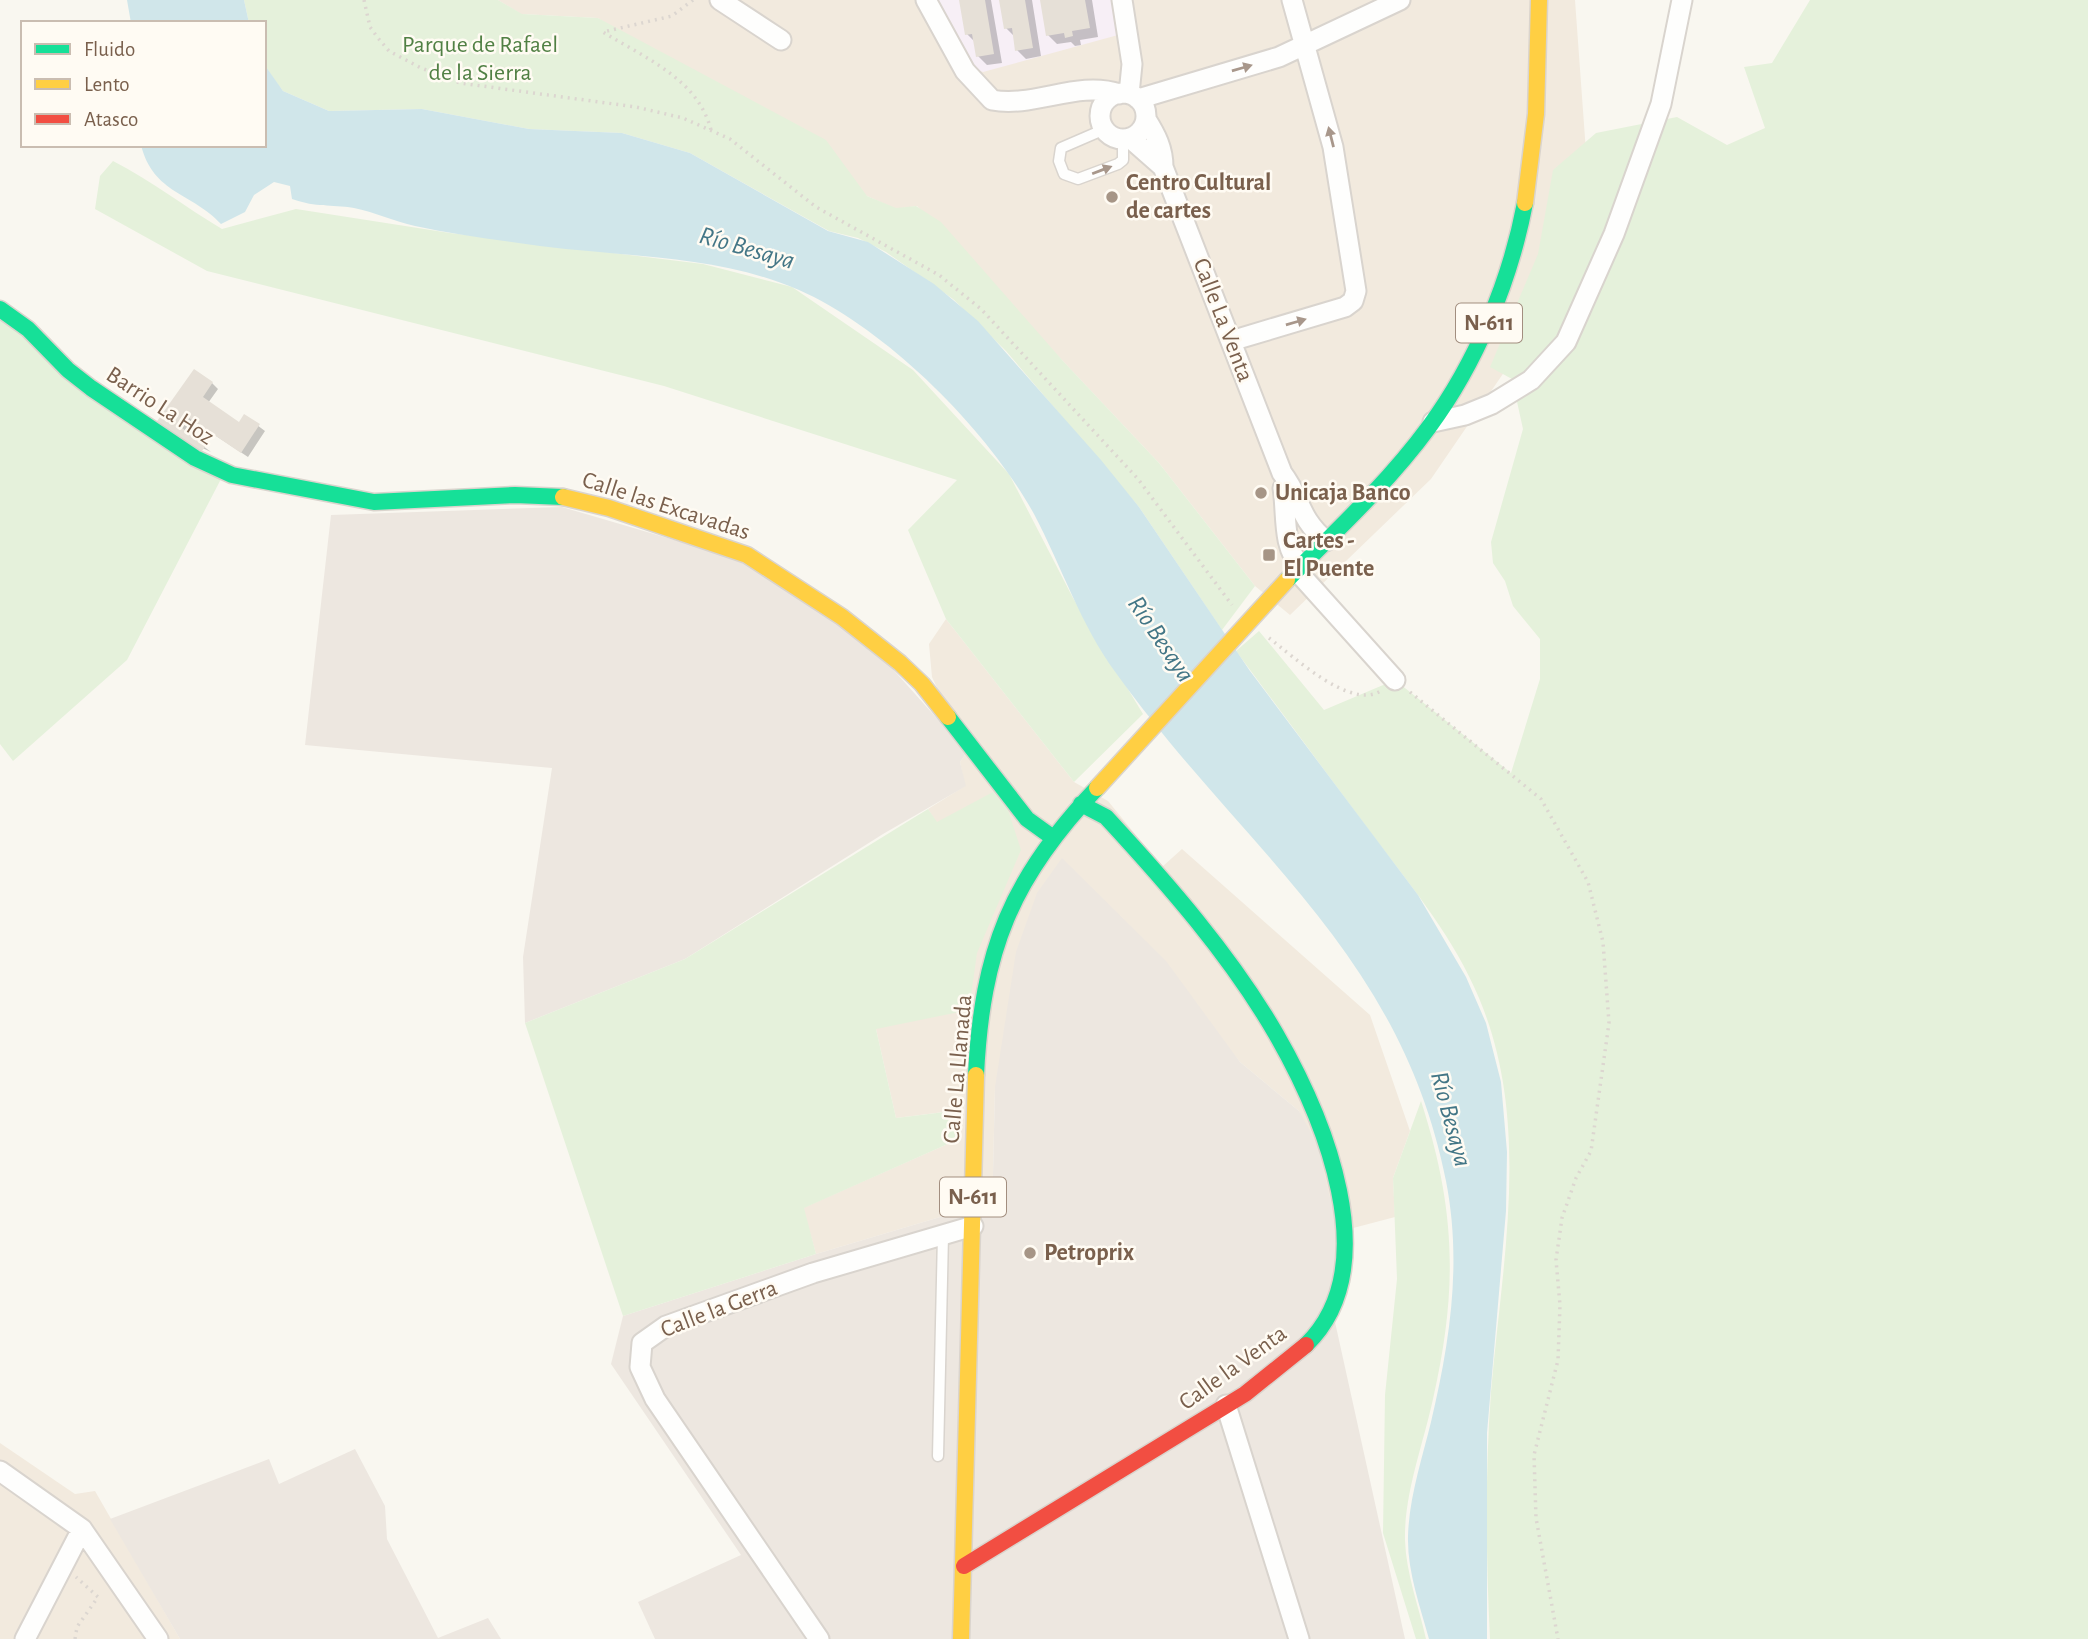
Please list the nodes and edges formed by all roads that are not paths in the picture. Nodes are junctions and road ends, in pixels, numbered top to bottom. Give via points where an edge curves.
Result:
1 (720, 0) edge
2 (926, 0) edge
3 (1122, 0) edge
4 (1292, 0) edge
5 (1400, 0) edge
6 (1539, 0) edge
7 (1682, 0) edge
8 (781, 40) dead end
9 (1306, 45) junction
10 (1082, 91) junction
11 (1129, 96) junction
12 (1102, 107) junction
13 (1146, 119) junction
14 (1105, 129) junction
15 (1126, 138) junction
16 (1163, 167) junction
17 (0, 309) edge
18 (1231, 341) junction
19 (1433, 422) junction
20 (1282, 473) junction
21 (320, 494) joint
22 (1326, 541) junction
23 (1295, 572) junction
24 (1395, 680) road end
25 (1081, 804) junction
26 (1052, 837) junction
27 (973, 1226) junction
28 (943, 1234) junction
29 (1226, 1405) junction
30 (938, 1456) dead end
31 (0, 1471) edge
32 (82, 1529) junction
33 (964, 1566) junction
34 (25, 1639) edge
35 (158, 1639) edge
36 (819, 1639) edge
37 (961, 1639) edge
38 (1299, 1639) edge

1 - 8 street
2 - 10 street via 965,71 988,98 1021,101
3 - 11 street via 1132,64
4 - 9 street
5 - 9 street
6 - 19 main road, N-611 via 1537,126 1522,228 1478,348
7 - 19 street via 1661,104 1614,234 1566,342 1531,380 1492,404
11 -> 9 street via 1176,87
18 -> 9 street via 1336,311 1356,294 1333,148
10 - 11 street via 1109,90
10 - 12 street
11 - 12 street via 1107,100
11 - 13 street via 1144,106
12 - 14 street
13 - 15 street via 1142,129
13 - 16 street, Calle La Venta via 1160,145
14 - 15 street
14 -> 15 lane via 1063,146 1059,161 1064,174 1078,179 1118,164 1123,160
15 - 16 street, Calle La Venta
16 - 18 street, Calle La Venta
17 - 21 main road, Barrio La Hoz via 91,388 195,458 232,475
18 - 20 street, Calle La Venta
19 - 22 main road, N-611
20 - 22 street, Calle La Venta via 1304,518
20 - 23 street, Calle La Venta
21 - 26 main road, Calle las Excavadas via 392,503 515,495 563,497 747,555 842,617 900,663 922,684 1021,812
22 - 23 main road, N-611
23 - 24 street, Calle La Venta
23 - 25 main road, Calle La Llanada / N-611, bridge
25 - 26 main road, Calle La Llanada / N-611
25 - 29 main road, Calle la Venta via 1106,817 1241,977 1306,1090 1325,1139 1344,1213 1347,1255 1340,1292 1325,1322 1291,1360
26 - 27 main road, Calle La Llanada / N-611 via 1012,901 986,997 976,1111
27 - 28 street, Calle la Gerra
27 - 33 main road, Calle La Llanada / N-611
28 - 30 lane
28 - 36 street, Calle la Gerra via 813,1273 666,1326 642,1343 640,1367 655,1399
29 - 33 main road, Calle la Venta
29 - 38 street
31 - 32 street
32 - 34 street
32 - 35 street
33 - 37 main road, Calle La Llanada / N-611

